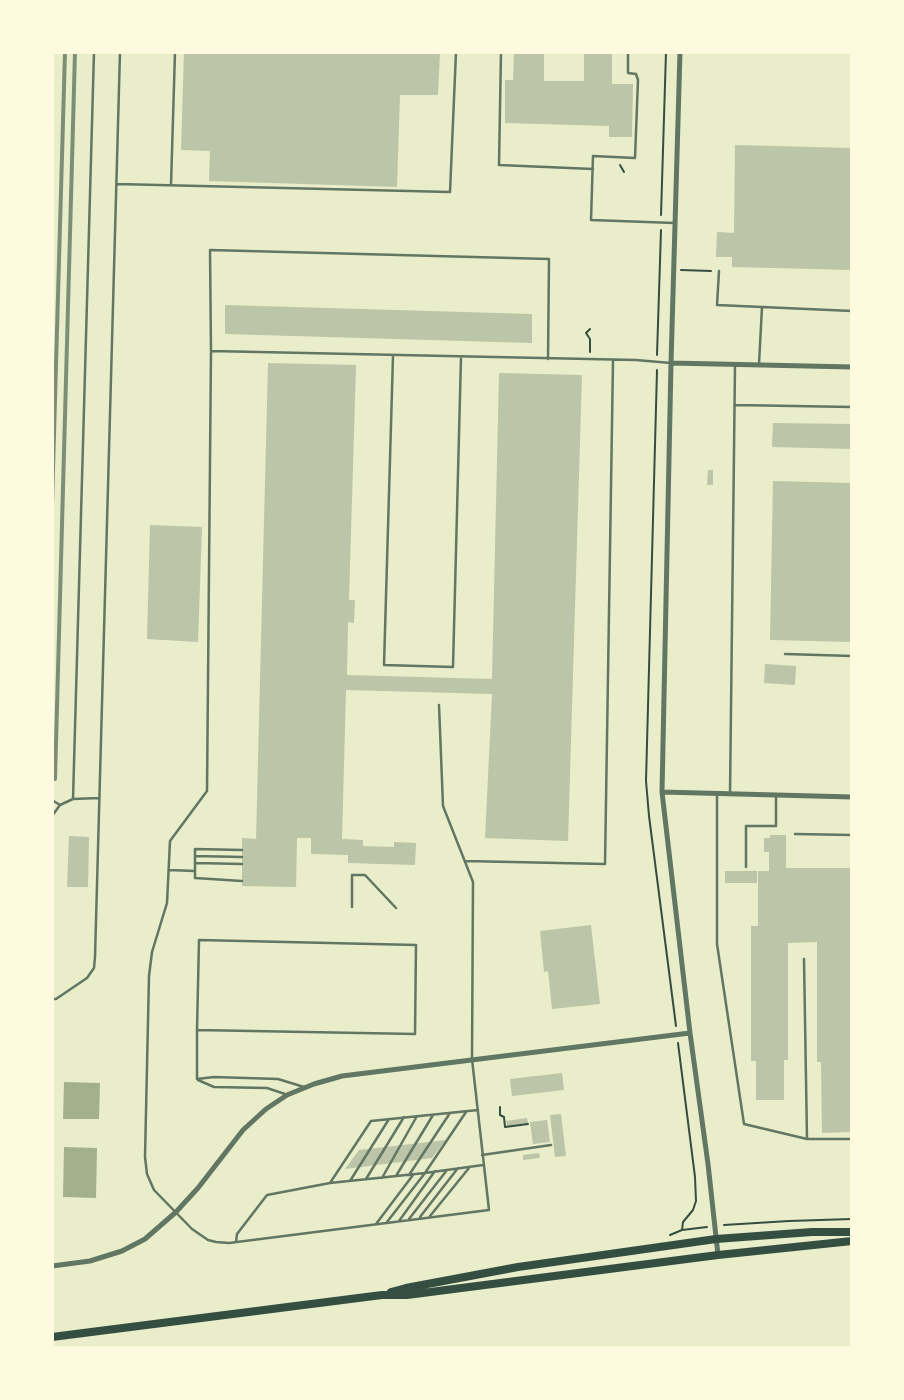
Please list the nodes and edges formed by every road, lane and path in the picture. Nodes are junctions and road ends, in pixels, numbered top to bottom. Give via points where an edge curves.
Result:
1 (94, 52) edge
2 (120, 52) edge
3 (175, 52) edge
4 (456, 52) edge
5 (501, 52) edge
6 (628, 52) edge
7 (680, 52) edge
8 (593, 169) junction
9 (117, 184) junction
10 (171, 185) junction
11 (675, 223) junction
12 (674, 269) junction
13 (719, 271) joint
14 (762, 307) junction
15 (852, 310) edge
16 (590, 329) dead end
17 (211, 351) junction
18 (392, 356) junction
19 (461, 357) junction
20 (548, 359) junction
21 (590, 360) junction
22 (613, 361) junction
23 (671, 363) junction
24 (735, 365) junction
25 (759, 365) junction
26 (852, 367) edge
27 (735, 405) junction
28 (852, 407) edge
29 (785, 654) dead end
30 (852, 656) edge
31 (439, 705) dead end
32 (662, 792) junction
33 (717, 794) junction
34 (730, 794) junction
35 (776, 795) junction
36 (852, 797) edge
37 (99, 798) junction
38 (73, 799) junction
39 (52, 800) edge
40 (60, 805) junction
41 (52, 816) edge
42 (795, 834) dead end
43 (852, 835) edge
44 (242, 850) dead end
45 (195, 856) junction
46 (242, 857) dead end
47 (465, 861) junction
48 (195, 863) junction
49 (242, 864) dead end
50 (746, 867) dead end
51 (169, 870) junction
52 (195, 871) junction
53 (242, 881) dead end
54 (352, 907) dead end
55 (396, 908) dead end
56 (804, 959) dead end
57 (52, 999) edge
58 (197, 1030) junction
59 (690, 1034) junction
60 (472, 1059) junction
61 (197, 1079) junction
62 (306, 1087) junction
63 (287, 1095) junction
64 (500, 1107) dead end
65 (478, 1110) junction
66 (467, 1111) junction
67 (450, 1113) junction
68 (434, 1114) junction
69 (418, 1116) junction
70 (404, 1117) junction
71 (389, 1119) junction
72 (528, 1124) dead end
73 (807, 1139) junction
74 (852, 1139) edge
75 (551, 1145) dead end
76 (482, 1155) junction
77 (483, 1165) junction
78 (470, 1167) junction
79 (458, 1168) junction
80 (447, 1170) junction
81 (435, 1171) junction
82 (425, 1173) junction
83 (409, 1174) junction
84 (414, 1174) junction
85 (396, 1176) junction
86 (382, 1178) junction
87 (366, 1179) junction
88 (350, 1181) junction
89 (330, 1183) junction
90 (176, 1212) junction
91 (429, 1217) junction
92 (419, 1218) junction
93 (409, 1219) junction
94 (399, 1221) junction
95 (387, 1222) junction
96 (376, 1224) junction
97 (852, 1232) edge
98 (716, 1239) junction
99 (852, 1241) edge
100 (236, 1242) junction
101 (718, 1255) junction
102 (52, 1266) edge
103 (382, 1295) junction
104 (52, 1338) edge

1 - 38 lane
2 - 9 lane
3 - 10 lane
4 - 10 lane via 450,192
5 - 8 lane via 499,165
6 - 8 lane via 628,73 636,74 638,80 635,158 593,156
7 - 11 street
8 - 11 lane via 591,220
9 - 10 lane
9 - 37 lane
11 - 12 street
12 - 13 path
12 - 23 street
13 - 14 lane via 717,306
14 - 15 lane
14 - 25 lane
16 - 21 path via 586,333 590,338
17 - 18 lane
17 - 20 lane via 210,250 549,259
17 - 51 lane via 207,791 170,841
18 - 19 lane
18 - 19 lane via 384,665 452,667
19 - 20 lane
20 - 21 lane
21 - 22 lane
22 - 23 lane
22 - 47 lane via 605,864
23 - 24 street
23 - 32 street
24 - 25 street
24 - 27 lane
25 - 26 street
27 - 28 lane
27 - 34 lane
29 - 30 lane
31 - 47 lane via 443,806
32 - 33 street
32 - 59 street
33 - 34 street
33 - 73 lane via 717,944 744,1124
34 - 35 street
35 - 36 street
35 - 50 lane via 776,826 746,826
37 - 38 lane
37 - 57 lane via 94,968 87,978
38 - 40 lane
39 - 40 lane
40 - 41 lane
42 - 43 lane
44 - 45 lane via 195,849
45 - 46 lane
45 - 48 lane
47 - 60 lane via 473,882
48 - 49 lane
48 - 52 lane
51 - 52 lane
51 - 90 lane via 167,903 152,952 149,976 145,1157 152,1185
52 - 53 lane via 195,878
54 - 55 lane via 352,875 365,875
56 - 73 lane
58 - 58 lane via 199,940 416,945 415,1034
58 - 61 lane
59 - 60 street
59 - 98 street
60 - 62 street via 342,1076
60 - 65 lane
61 - 62 lane via 278,1079
61 - 63 lane via 214,1087 267,1088
62 - 63 street
63 - 90 street via 266,1108 243,1130
64 - 72 path via 505,1127
65 - 66 lane
65 - 76 lane
66 - 67 lane
66 - 82 lane
67 - 68 lane
67 - 83 lane
68 - 69 lane
68 - 85 lane
69 - 70 lane
69 - 86 lane
70 - 71 lane
70 - 87 lane
71 - 88 lane
71 - 89 lane via 370,1121
73 - 74 lane
75 - 76 lane
76 - 77 lane
77 - 78 lane
77 - 91 lane via 488,1210
78 - 79 lane
78 - 91 lane
79 - 80 lane
79 - 92 lane
80 - 81 lane
80 - 93 lane
81 - 82 lane
81 - 94 lane
82 - 84 lane
82 - 95 lane
83 - 84 lane
83 - 85 lane
84 - 96 lane
85 - 86 lane
86 - 87 lane
87 - 88 lane
88 - 89 lane
89 - 100 lane via 267,1195 237,1234
90 - 100 lane via 208,1240
90 - 102 street via 145,1239 122,1251 90,1261
91 - 92 lane
92 - 93 lane
93 - 94 lane
94 - 95 lane
95 - 96 lane
96 - 100 lane
97 - 98 main road
98 - 101 street
98 - 103 main road via 518,1267
99 - 101 main road
101 - 103 main road via 407,1295
103 - 104 main road

